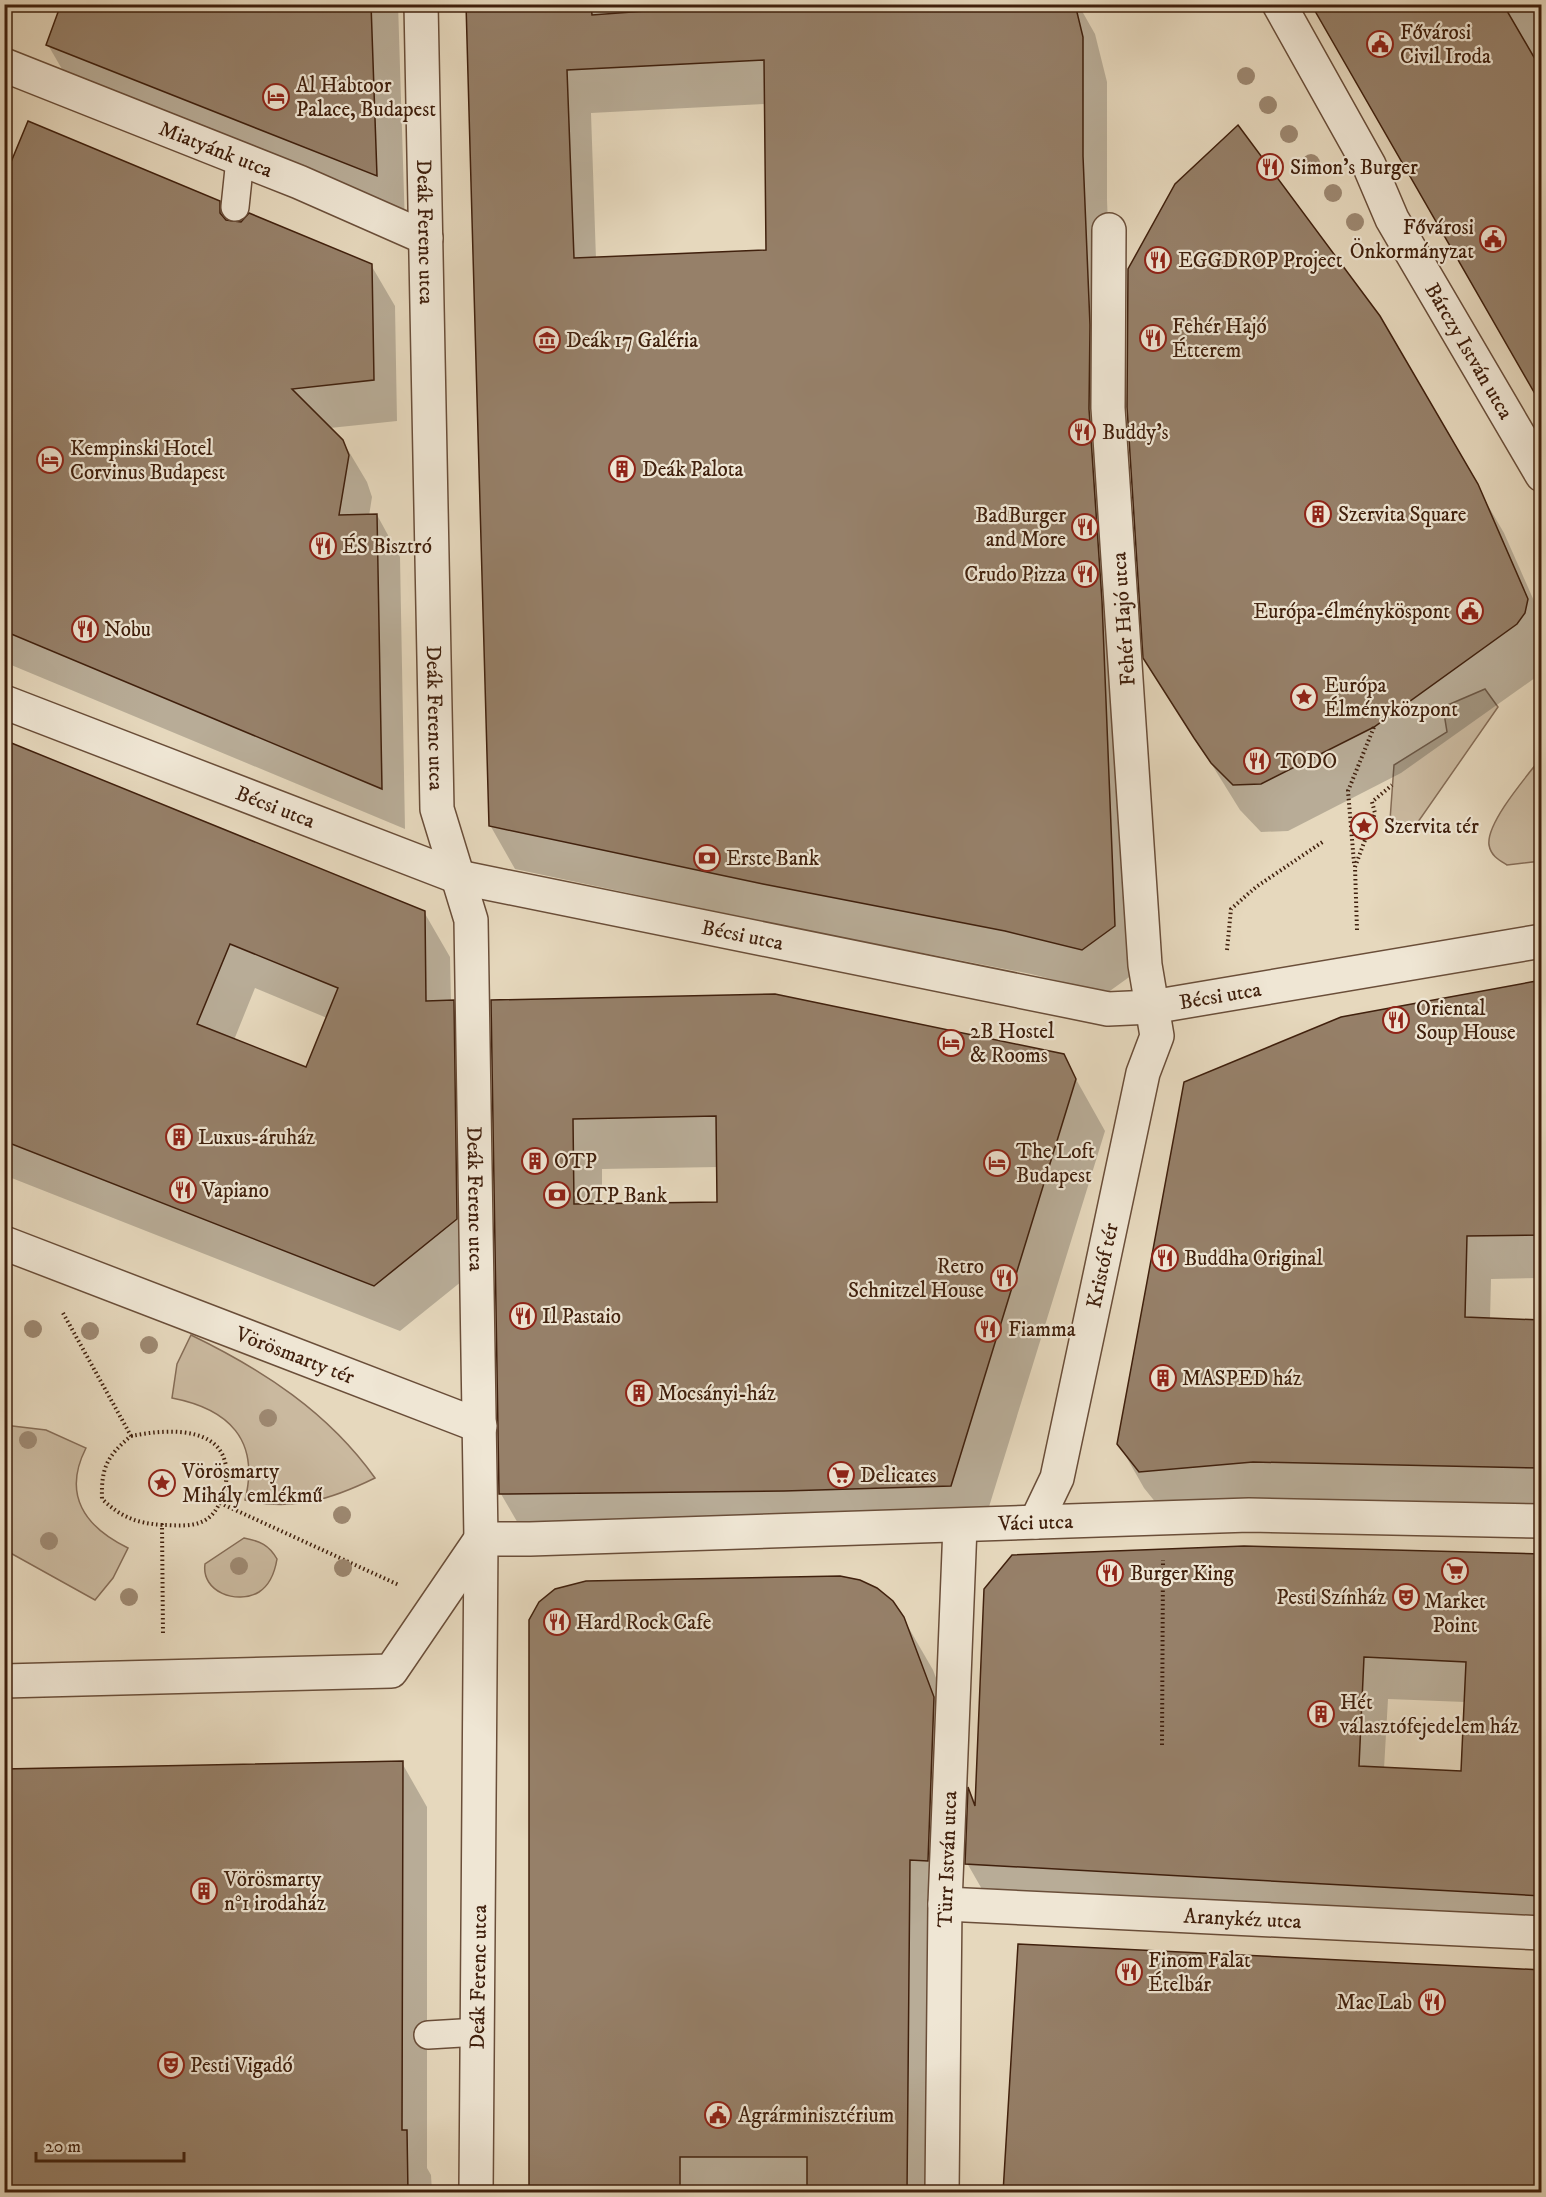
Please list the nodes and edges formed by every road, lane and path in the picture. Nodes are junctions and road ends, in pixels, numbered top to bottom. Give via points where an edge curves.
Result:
1 (421, 4) edge
2 (1279, 4) edge
3 (4, 65) edge
4 (240, 159) junction
5 (235, 207) dead end
6 (1108, 230) dead end
7 (426, 238) junction
8 (1542, 475) edge
9 (4, 702) edge
10 (1374, 727) dead end
11 (1392, 785) dead end
12 (1324, 841) dead end
13 (1355, 867) junction
14 (458, 877) junction
15 (1357, 937) dead end
16 (1542, 941) edge
17 (1226, 960) dead end
18 (1152, 1007) junction
19 (17, 1247) edge
20 (480, 1426) junction
21 (131, 1436) junction
22 (220, 1503) junction
23 (1163, 1518) junction
24 (1542, 1521) edge
25 (1036, 1522) junction
26 (162, 1525) junction
27 (960, 1526) junction
28 (481, 1539) junction
29 (438, 1602) junction
30 (164, 1677) junction
31 (4, 1681) edge
32 (1162, 1745) dead end
33 (945, 1904) junction
34 (1542, 1933) edge
35 (478, 2032) junction
36 (428, 2035) dead end
37 (476, 2193) edge
38 (942, 2193) edge

1 - 7 street, Deák Ferenc utca
2 - 8 street, Bárczy István utca via 1369,165 1392,219
3 - 4 street, Miatyánk utca
4 - 5 lane
4 - 7 street, Miatyánk utca
6 - 18 street, Fehér Hajó utca via 1108,408 1145,965
7 - 14 street, Deák Ferenc utca via 437,809
9 - 14 street, Bécsi utca
10 - 13 path via 1348,791
11 - 13 path via 1372,802 1375,813
12 - 17 path via 1256,887 1231,909
13 - 15 path
14 - 18 street, Bécsi utca via 1108,1009
14 - 20 street, Deák Ferenc utca via 471,920
16 - 18 street, Bécsi utca
18 - 25 street, Kristóf tér via 1157,1036 1143,1073 1057,1478
19 - 20 street, Vörösmarty tér
19 - 21 path
20 - 28 street
21 - 22 path via 166,1430 193,1432 210,1442 222,1453 227,1466
21 - 26 path via 110,1457 102,1476 102,1499 118,1514 141,1523
22 - 26 path via 208,1519 193,1525
22 - 29 path
23 - 24 street, Váci utca via 1249,1515
23 - 25 street, Váci utca
23 - 32 path
25 - 27 street, Váci utca
26 - 30 path
27 - 28 street, Váci utca
27 - 33 street, Türr István utca
28 - 29 street
28 - 35 street, Deák Ferenc utca
29 - 30 street via 391,1671
30 - 31 street
33 - 34 street, Aranykéz utca
33 - 38 street, Türr István utca
35 - 36 lane
35 - 37 street, Deák Ferenc utca

